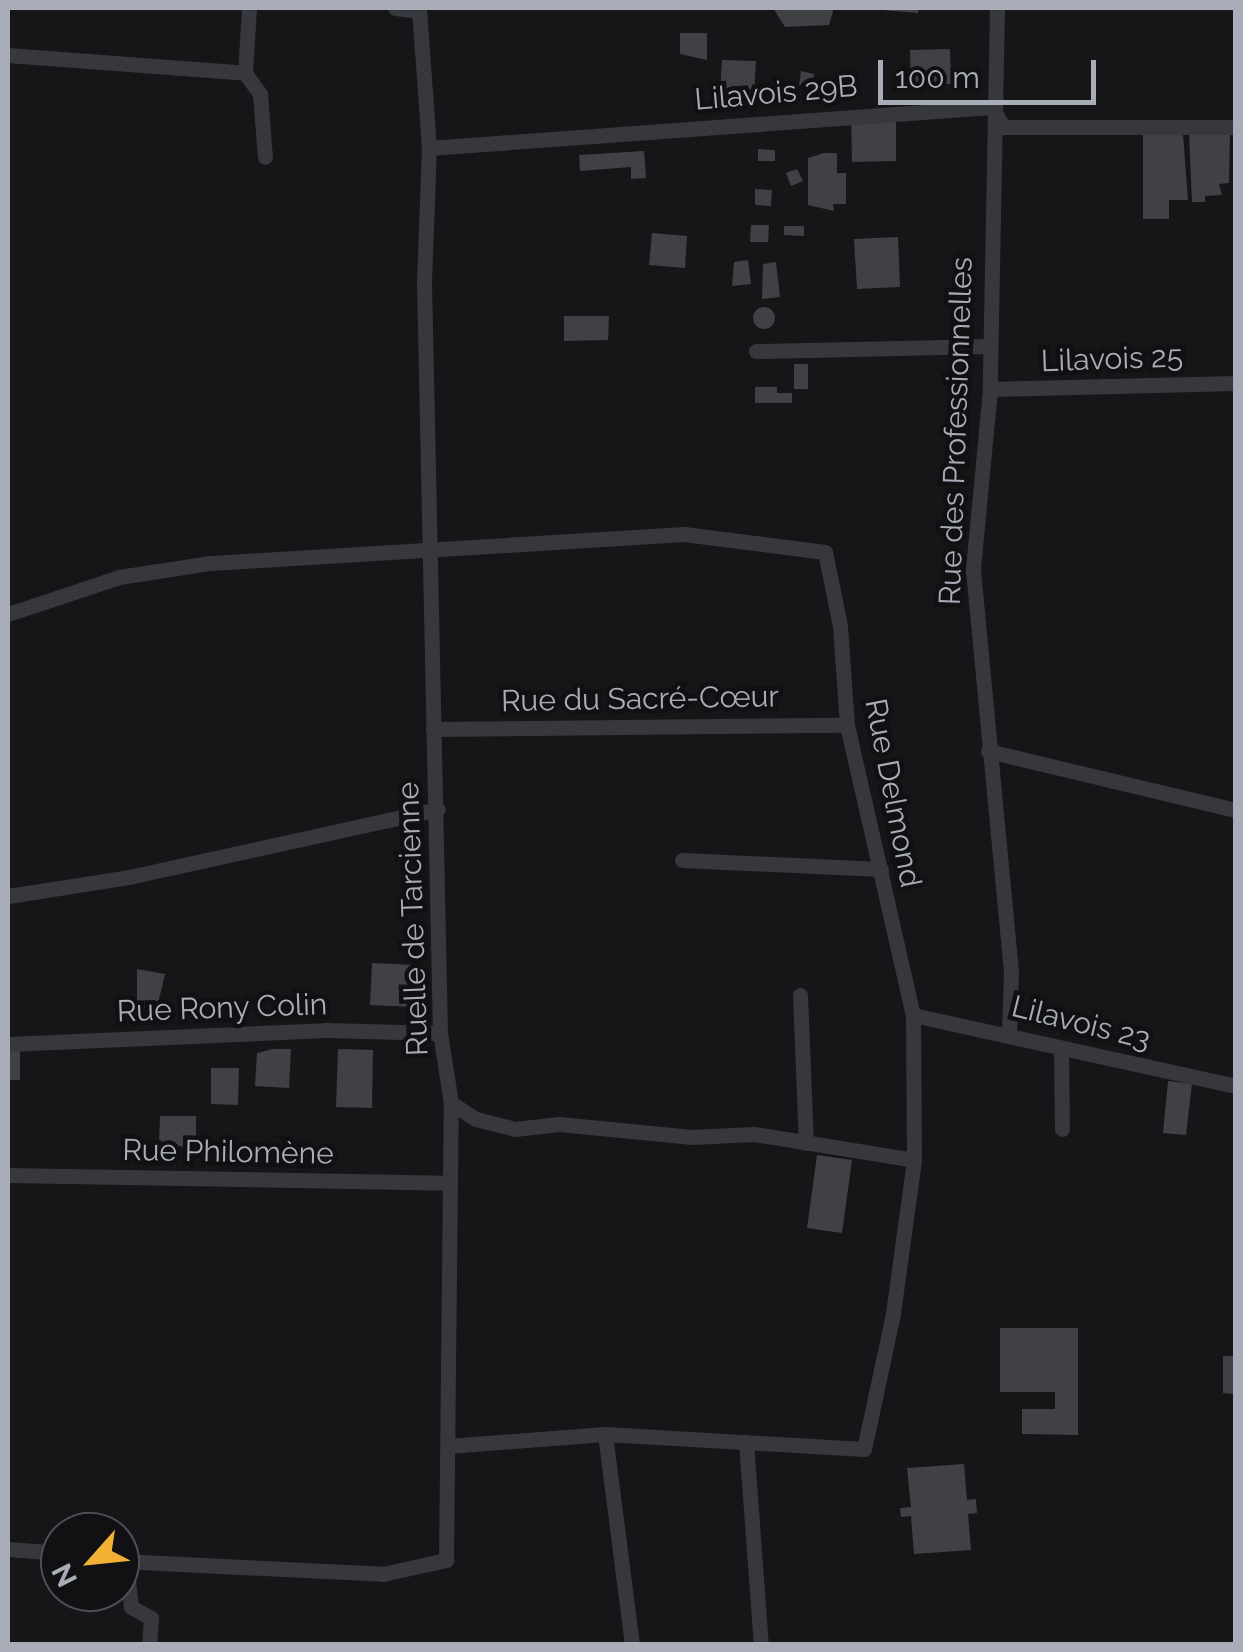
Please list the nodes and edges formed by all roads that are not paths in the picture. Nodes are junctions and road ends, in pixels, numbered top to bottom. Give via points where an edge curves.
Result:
1 (249, 8) edge
2 (396, 8) edge
3 (997, 8) edge
4 (418, 9) edge
5 (8, 54) edge
6 (245, 73) junction
7 (992, 107) junction
8 (1236, 127) edge
9 (429, 148) junction
10 (264, 157) dead end
11 (990, 346) junction
12 (756, 351) dead end
13 (1236, 383) edge
14 (990, 390) junction
15 (432, 550) junction
16 (8, 614) edge
17 (847, 724) junction
18 (433, 729) junction
19 (988, 751) junction
20 (438, 809) junction
21 (1236, 810) edge
22 (682, 860) dead end
23 (881, 868) junction
24 (8, 896) edge
25 (800, 995) dead end
26 (913, 1015) junction
27 (440, 1033) junction
28 (1008, 1034) junction
29 (8, 1044) edge
30 (1061, 1049) junction
31 (1236, 1086) edge
32 (451, 1103) junction
33 (1062, 1129) dead end
34 (806, 1143) junction
35 (914, 1160) junction
36 (8, 1175) edge
37 (448, 1183) junction
38 (605, 1434) junction
39 (746, 1442) junction
40 (448, 1446) junction
41 (8, 1549) edge
42 (40, 1551) edge
43 (140, 1563) edge
44 (140, 1612) edge
45 (149, 1644) edge
46 (632, 1644) edge
47 (761, 1644) edge

1 - 6 street
2 - 4 street
3 - 7 street, Rue des Professionnelles
4 - 9 street, Ruelle de Tarcienne
5 - 6 street
6 - 10 street via 260,94
7 - 8 street via 1003,127
7 - 9 street, Lilavois 29B
7 - 11 street, Rue des Professionnelles
9 - 15 street, Ruelle de Tarcienne via 424,282
11 - 12 street
11 - 14 street, Rue des Professionnelles
13 - 14 street, Lilavois 25
14 - 19 street, Rue des Professionnelles via 973,570
15 - 16 street, Rue Delmond via 119,577
15 - 17 street, Rue Delmond via 684,534 825,552 840,626
15 - 18 street, Ruelle de Tarcienne
17 - 18 street, Rue du Sacré-Cœur
17 - 23 street, Rue Delmond
18 - 20 street, Ruelle de Tarcienne
19 - 21 street
19 - 28 street, Rue des Professionnelles via 1011,972
20 - 24 street via 130,877
20 - 27 street, Ruelle de Tarcienne
22 - 23 street
23 - 26 street, Rue Delmond
25 - 34 street
26 - 28 street, Lilavois 23
26 - 35 street, Rue Delmond
27 - 29 street, Rue Rony Colin via 326,1030
27 - 32 street, Ruelle de Tarcienne
28 - 30 street, Lilavois 23
30 - 31 street, Lilavois 23
30 - 33 street
32 - 34 street via 476,1119 514,1129 559,1124
32 - 37 street, Ruelle de Tarcienne
34 - 35 street
35 - 39 street, Rue Delmond via 893,1314 864,1448
36 - 37 street, Rue Philomène
37 - 40 street, Ruelle de Tarcienne
38 - 39 street, Rue Delmond
38 - 40 street, Rue Delmond
38 - 46 street
39 - 47 street
40 - 43 street, Ruelle de Tarcienne via 446,1560 383,1574
41 - 42 street
44 - 45 street via 150,1618

